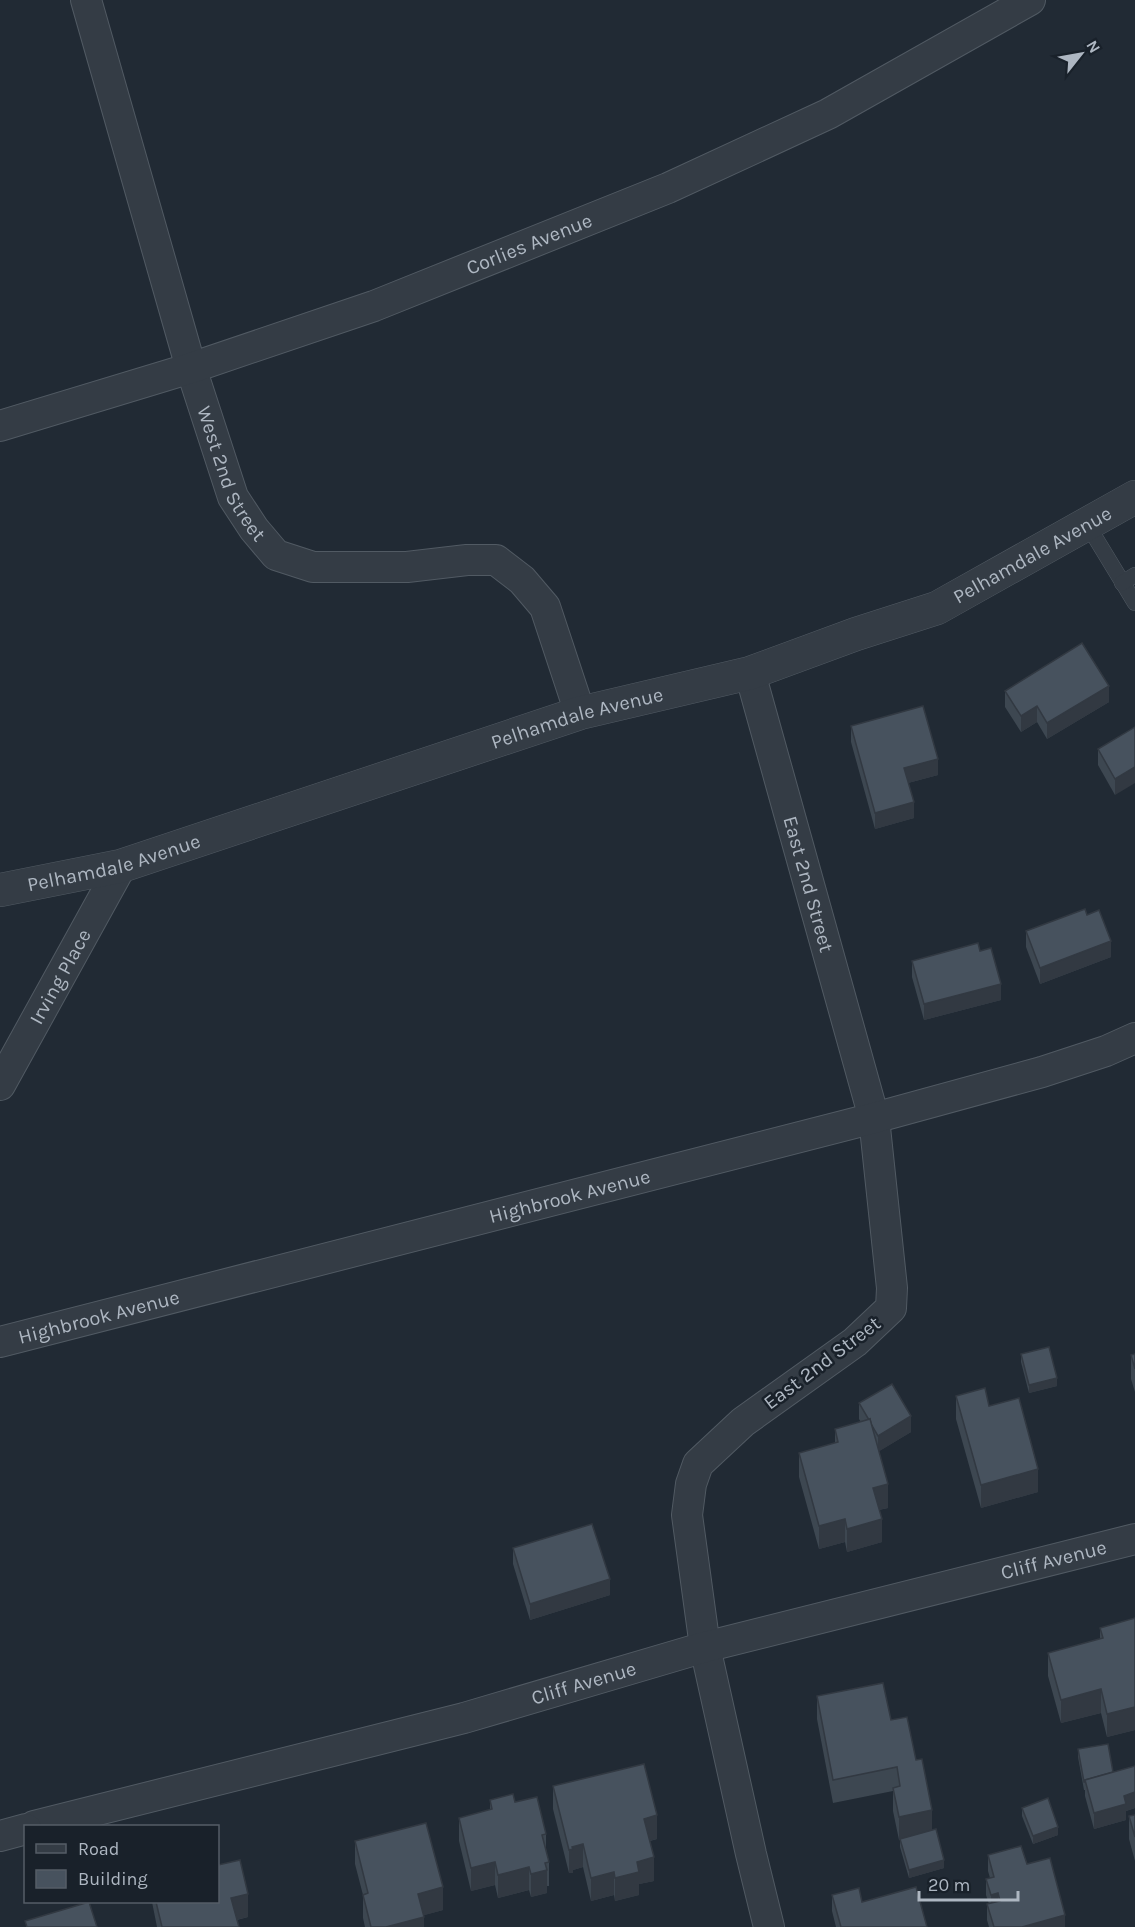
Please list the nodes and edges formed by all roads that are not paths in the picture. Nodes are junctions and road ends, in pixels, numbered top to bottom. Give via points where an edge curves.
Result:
1 (86, 0) edge
2 (1030, 0) edge
3 (191, 368) junction
4 (0, 426) edge
5 (1135, 497) edge
6 (1087, 524) junction
7 (1129, 579) edge
8 (1135, 603) edge
9 (750, 673) junction
10 (580, 713) junction
11 (121, 866) junction
12 (0, 890) edge
13 (1135, 1038) edge
14 (0, 1085) edge
15 (874, 1118) junction
16 (0, 1342) edge
17 (1135, 1539) edge
18 (705, 1647) junction
19 (41, 1825) edge
20 (24, 1830) edge
21 (0, 1836) edge
22 (769, 1927) edge

1 - 3 street, West 2nd Street
2 - 3 street, Corlies Avenue via 828,114 668,188 374,306
3 - 4 street, Corlies Avenue
3 - 10 street, West 2nd Street via 233,497 276,555 313,567 407,567 496,560 522,580 545,607
5 - 6 street, Pelhamdale Avenue
6 - 7 lane
6 - 9 street, Pelhamdale Avenue via 937,608
7 - 8 lane
9 - 10 street, Pelhamdale Avenue
9 - 15 street, East 2nd Street
10 - 11 street, Pelhamdale Avenue
11 - 12 street, Pelhamdale Avenue
11 - 14 street, Irving Place
13 - 15 street, Highbrook Avenue via 1042,1072
15 - 16 street, Highbrook Avenue
15 - 18 street, East 2nd Street via 891,1308 855,1342 742,1422 698,1464 687,1515
17 - 18 street, Cliff Avenue
18 - 19 street, Cliff Avenue via 464,1718
18 - 22 street, East 2nd Street
20 - 21 street

